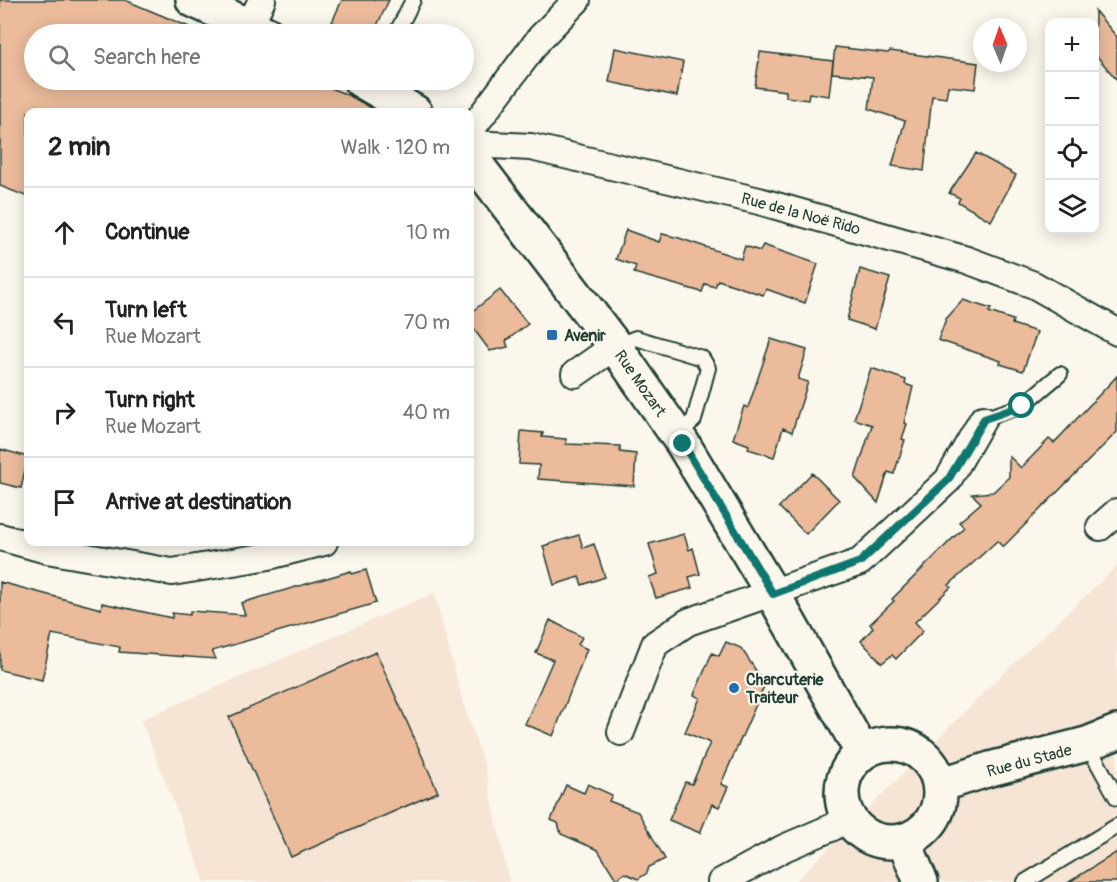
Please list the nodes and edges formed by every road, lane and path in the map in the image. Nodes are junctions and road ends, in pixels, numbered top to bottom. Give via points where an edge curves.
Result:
1 (193, 0) edge
2 (413, 0) edge
3 (577, 0) edge
4 (259, 20) edge
5 (401, 24) edge
6 (381, 90) edge
7 (409, 108) edge
8 (474, 126) edge
9 (474, 144) edge
10 (474, 161) edge
11 (1117, 332) edge
12 (615, 346) junction
13 (575, 374) dead end
14 (1060, 374) dead end
15 (984, 419) joint
16 (676, 435) junction
17 (0, 537) edge
18 (24, 544) edge
19 (33, 546) edge
20 (308, 546) edge
21 (773, 594) junction
22 (621, 732) dead end
23 (1117, 732) edge
24 (1086, 744) junction
25 (862, 753) junction
26 (939, 785) junction
27 (1117, 798) edge
28 (847, 817) junction
29 (1117, 826) edge
30 (904, 841) junction
31 (721, 882) edge
32 (921, 882) edge
33 (1025, 882) edge

1 - 4 street
2 - 5 lane
3 - 8 street via 540,38
6 - 7 street
9 - 11 street, Rue de la Noë Rido via 531,147 759,201 967,260 1034,285
10 - 12 street, Rue Mozart
12 - 13 street
12 - 16 street, Rue Mozart
12 - 16 lane via 636,338 702,358 708,368 694,420
14 - 15 lane via 1022,406
15 - 21 street via 948,480 860,562
16 - 21 street, Rue Mozart
17 - 18 street
19 - 20 street via 172,572
21 - 22 street via 688,622 655,644
21 - 25 street, Rue Mozart
23 - 24 street, Rue du Stade
24 - 26 street, Rue du Stade
24 - 27 lane
25 - 26 street via 894,744 910,748 924,757
25 - 28 street via 852,762 843,782 842,804
26 - 30 street via 940,800 932,820 917,836
28 - 30 street via 871,839 887,843
28 - 31 street
29 - 33 lane
30 - 32 street

